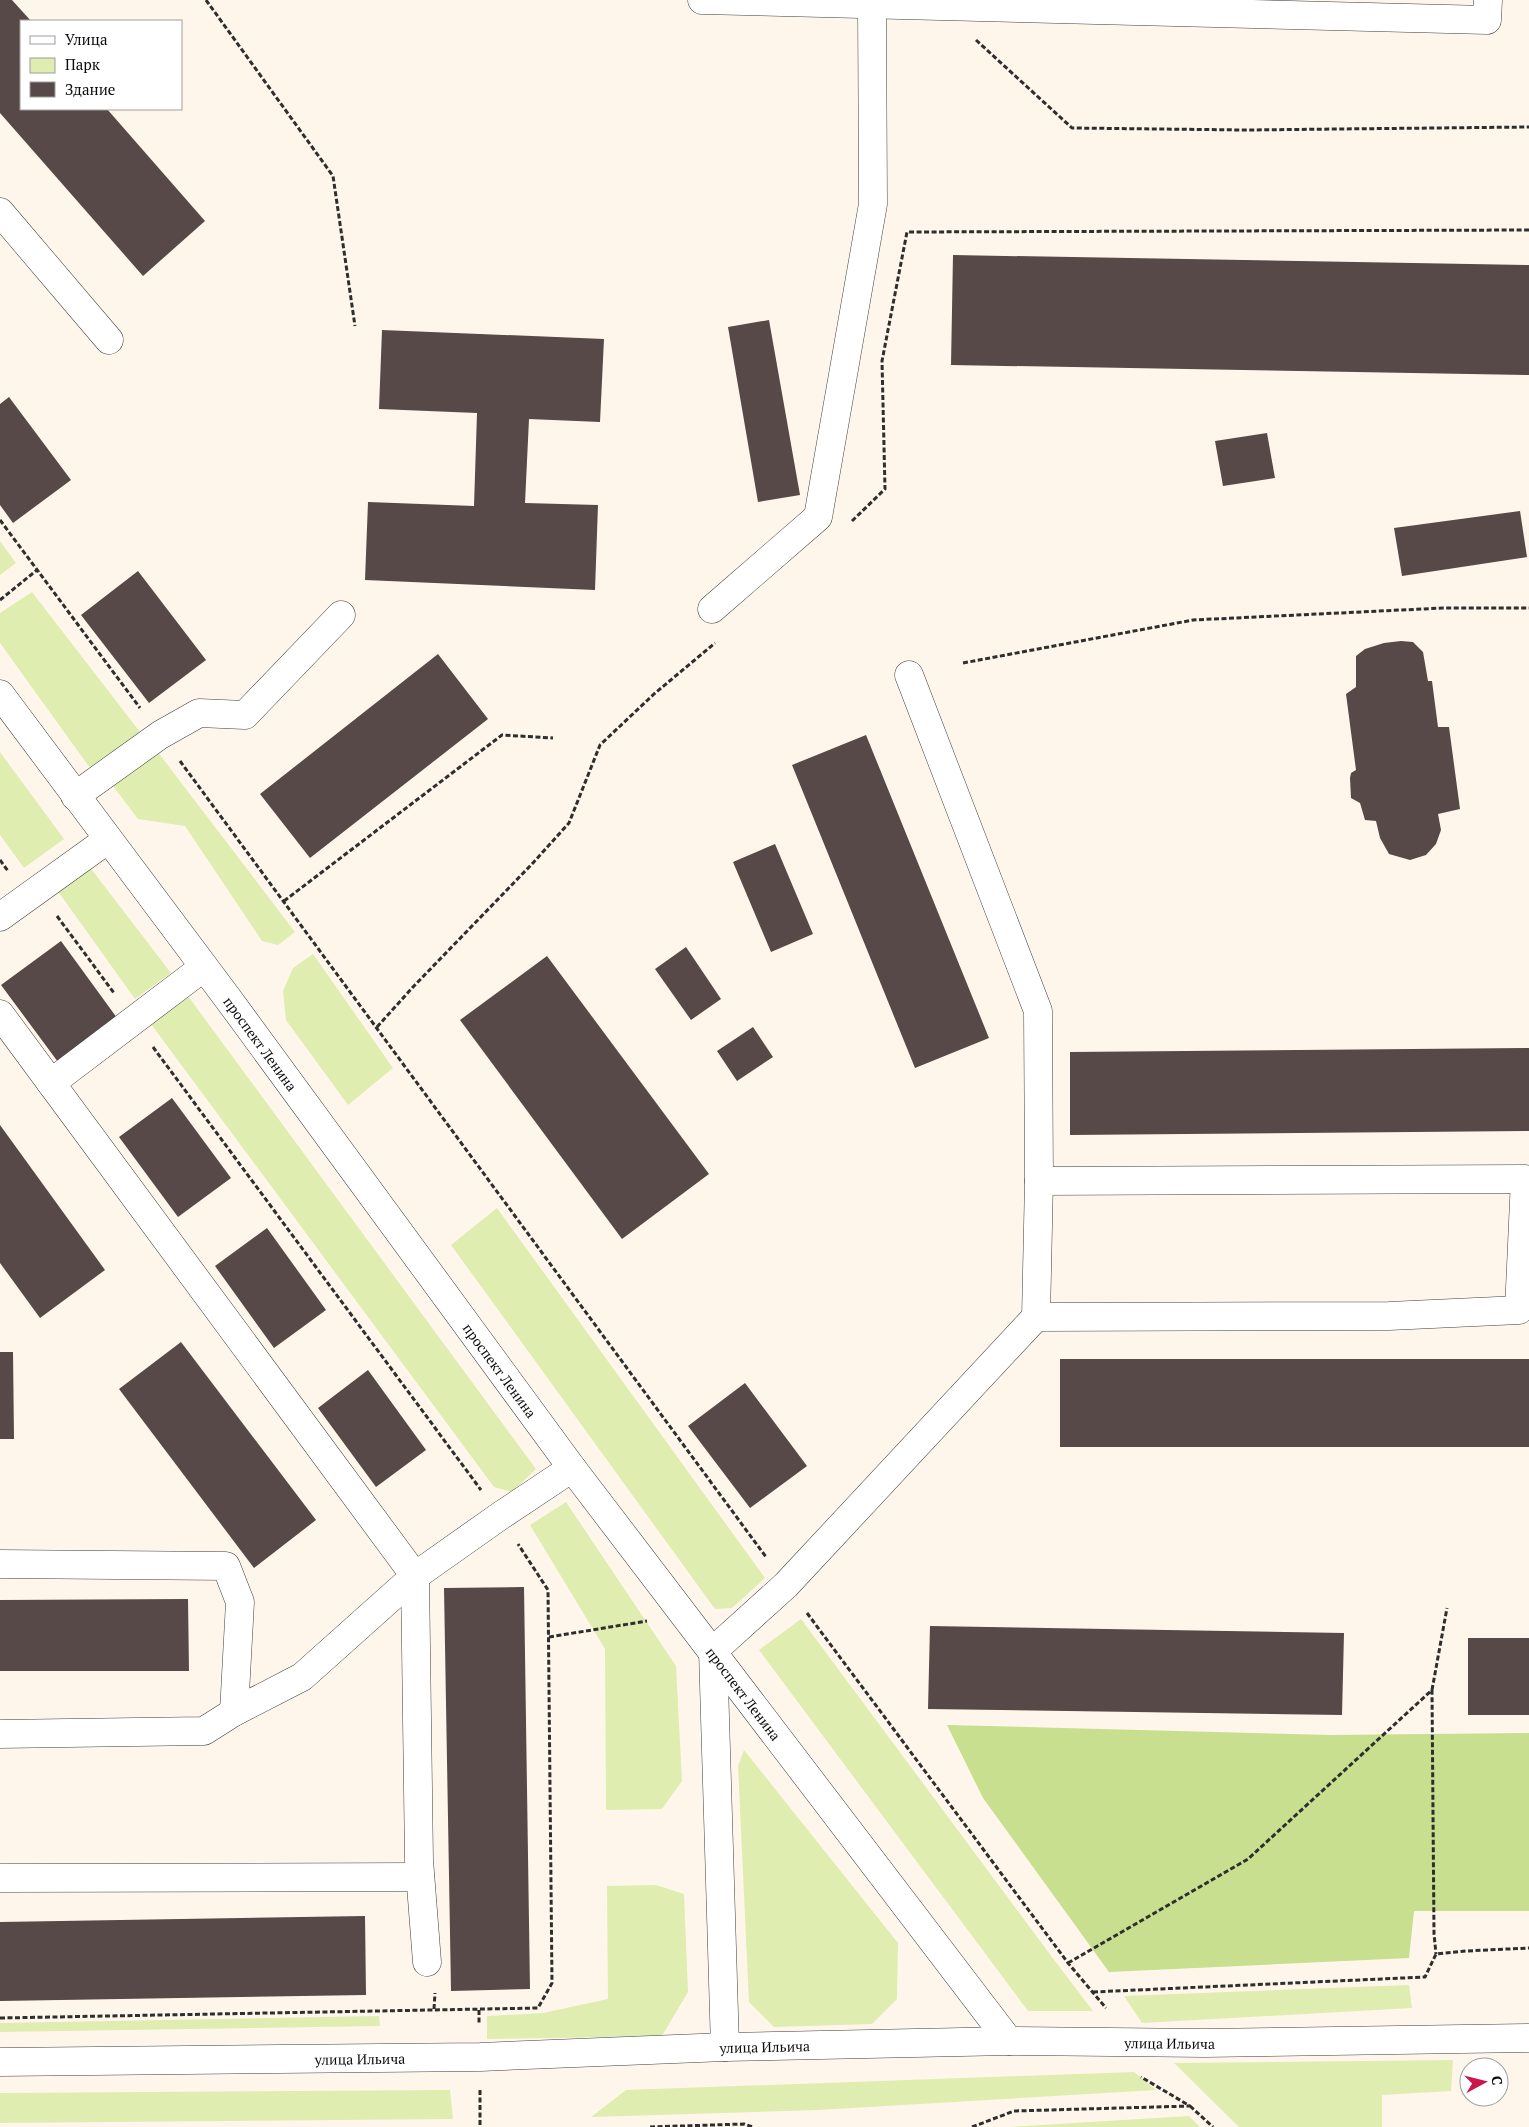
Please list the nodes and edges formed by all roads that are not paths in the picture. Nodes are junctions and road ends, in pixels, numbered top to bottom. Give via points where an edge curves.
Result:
1 (702, 0) edge
2 (1488, 0) edge
3 (872, 4) junction
4 (0, 212) edge
5 (109, 340) dead end
6 (712, 609) dead end
7 (341, 615) dead end
8 (909, 675) dead end
9 (0, 694) edge
10 (76, 796) junction
11 (107, 840) junction
12 (0, 917) edge
13 (204, 967) junction
14 (0, 1014) edge
15 (51, 1083) junction
16 (1040, 1181) junction
17 (1036, 1317) junction
18 (572, 1468) junction
19 (0, 1564) edge
20 (416, 1576) junction
21 (713, 1651) junction
22 (234, 1712) junction
23 (0, 1734) edge
24 (420, 1877) junction
25 (0, 1878) edge
26 (427, 1962) dead end
27 (1529, 2038) edge
28 (1009, 2041) junction
29 (725, 2047) junction
30 (0, 2062) edge

1 - 3 street
2 - 3 street via 1487,20
3 - 6 street via 873,204 818,516
4 - 5 street
7 - 10 street via 245,715 199,713 160,735
8 - 16 street via 1038,1011
9 - 10 street, проспект Ленина
10 - 11 street, проспект Ленина
11 - 12 street
11 - 13 street, проспект Ленина
13 - 15 street
13 - 18 street, проспект Ленина
14 - 15 street
15 - 20 street
16 - 17 street
16 - 17 street via 1525,1179 1519,1310 1389,1316
17 - 21 street via 786,1585
18 - 20 street
18 - 21 street, проспект Ленина
19 - 22 street via 226,1566 240,1602
20 - 22 street via 302,1677
20 - 24 street
21 - 28 street, проспект Ленина
21 - 29 street
22 - 23 street via 204,1730
24 - 25 street
24 - 26 street
27 - 28 street, улица Ильича via 1123,2043
28 - 29 street, улица Ильича
29 - 30 street, улица Ильича via 480,2056

